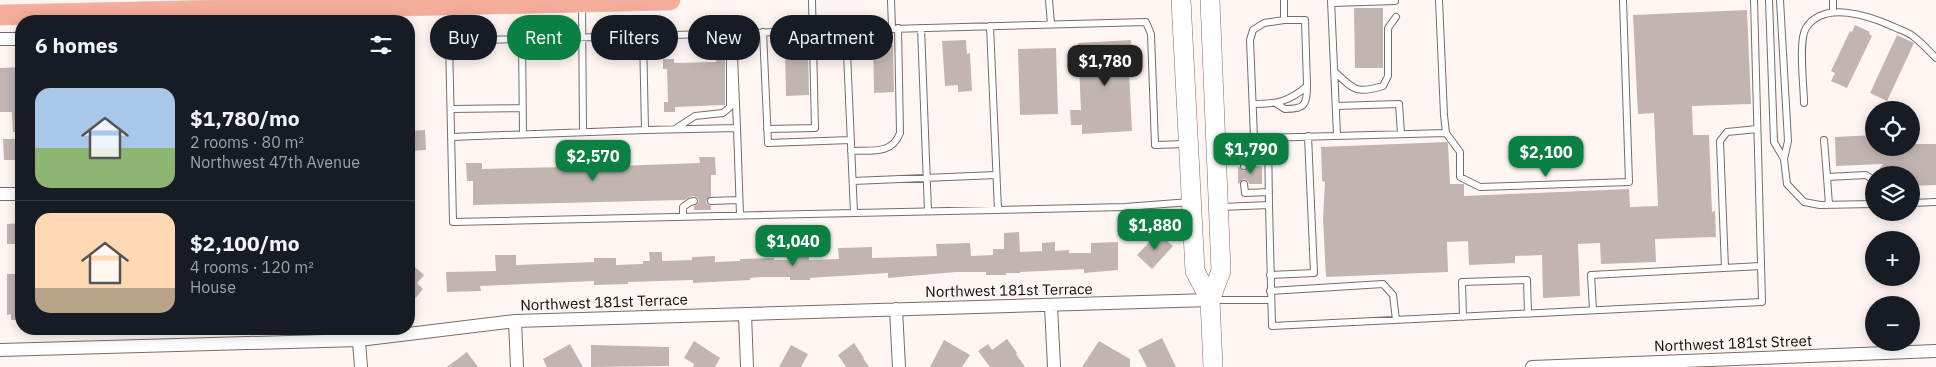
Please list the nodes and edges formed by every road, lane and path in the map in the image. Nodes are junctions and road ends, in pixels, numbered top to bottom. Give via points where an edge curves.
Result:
1 (670, 0) edge
2 (812, 0) edge
3 (891, 0) edge
4 (1049, 0) edge
5 (1181, 0) edge
6 (1210, 0) edge
7 (1284, 0) edge
8 (1439, 0) edge
9 (1623, 0) edge
10 (1754, 0) edge
11 (1769, 0) edge
12 (1780, 0) edge
13 (1833, 0) edge
14 (1332, 1) edge
15 (1395, 1) edge
16 (582, 2) junction
17 (408, 3) edge
18 (1833, 12) junction
19 (344, 14) edge
20 (0, 15) edge
21 (812, 15) edge
22 (1396, 17) dead end
23 (1284, 20) junction
24 (1051, 24) junction
25 (990, 26) junction
26 (895, 28) junction
27 (921, 28) junction
28 (760, 32) edge
29 (763, 32) junction
30 (770, 32) edge
31 (582, 37) junction
32 (591, 37) edge
33 (0, 39) edge
34 (15, 39) edge
35 (507, 39) edge
36 (1936, 58) edge
37 (522, 60) edge
38 (644, 60) edge
39 (730, 60) edge
40 (734, 60) edge
41 (814, 60) edge
42 (847, 60) edge
43 (1335, 72) junction
44 (1307, 86) junction
45 (1804, 103) dead end
46 (1253, 104) junction
47 (1277, 104) junction
48 (1336, 106) junction
49 (522, 108) junction
50 (451, 109) junction
51 (737, 128) junction
52 (674, 129) junction
53 (767, 129) junction
54 (1757, 129) junction
55 (645, 130) junction
56 (583, 132) junction
57 (1446, 133) junction
58 (523, 134) junction
59 (1401, 134) junction
60 (1337, 135) junction
61 (1308, 136) junction
62 (451, 137) junction
63 (1254, 138) junction
64 (1268, 138) junction
65 (1216, 139) junction
66 (851, 140) junction
67 (1824, 140) dead end
68 (1188, 144) junction
69 (851, 151) junction
70 (1268, 157) junction
71 (1784, 159) junction
72 (1244, 166) dead end
73 (996, 175) junction
74 (1865, 175) edge
75 (1827, 177) junction
76 (927, 178) junction
77 (853, 181) junction
78 (1244, 184) dead end
79 (1269, 192) junction
80 (0, 194) edge
81 (15, 194) edge
82 (739, 200) junction
83 (694, 201) dead end
84 (711, 201) dead end
85 (1191, 202) junction
86 (1936, 202) edge
87 (1920, 203) edge
88 (1865, 204) edge
89 (1269, 205) junction
90 (1829, 205) junction
91 (1219, 207) junction
92 (998, 210) junction
93 (928, 211) junction
94 (854, 213) junction
95 (740, 215) junction
96 (683, 217) junction
97 (1761, 266) junction
98 (1725, 268) junction
99 (1270, 275) junction
100 (1270, 291) junction
101 (1210, 300) junction
102 (1270, 300) junction
103 (1051, 306) junction
104 (896, 309) junction
105 (1593, 310) junction
106 (1528, 313) junction
107 (745, 314) junction
108 (1463, 317) junction
109 (1396, 320) junction
110 (515, 321) junction
111 (415, 329) edge
112 (337, 335) edge
113 (359, 335) edge
114 (0, 350) edge
115 (1936, 351) edge
116 (1868, 354) junction
117 (360, 367) edge
118 (517, 367) edge
119 (747, 367) edge
120 (899, 367) edge
121 (1054, 367) edge
122 (1212, 367) edge
123 (1532, 367) edge
124 (1869, 367) edge

1 - 16 main road
2 - 21 lane
3 - 26 lane
4 - 24 lane
5 - 68 main road
6 - 65 main road
7 - 23 lane
8 - 57 lane
9 - 57 lane via 1629,182 1480,187 1460,177 1460,152
10 - 54 lane
11 - 71 lane via 1774,142
12 - 71 lane via 1788,141
13 - 18 lane
14 - 15 lane
14 - 43 lane
16 - 17 main road
16 - 31 lane
17 - 19 main road
18 - 36 lane via 1874,17 1913,36
18 - 45 lane via 1817,17 1806,28 1802,44
19 - 20 main road
22 - 43 lane via 1388,28 1388,76 1382,86 1366,91 1352,88
23 - 44 lane via 1305,20
23 - 46 lane via 1264,23 1253,30 1250,40
24 - 25 lane
24 - 68 lane via 1146,22 1152,34 1155,145
25 - 27 lane
25 - 73 lane
26 - 27 lane
26 - 69 lane via 900,133 896,143 886,149
27 - 76 lane
28 - 29 lane
29 - 30 lane
29 - 53 lane
31 - 32 lane
31 - 56 lane
33 - 34 street
35 - 50 lane via 449,41
37 - 49 lane
38 - 55 lane
39 - 52 lane via 730,107 723,113 695,116
40 - 51 lane
41 - 53 lane via 815,128
42 - 66 lane
43 - 48 lane
44 - 47 lane via 1292,98
44 - 47 lane via 1306,104 1302,107 1285,109
46 - 47 lane
46 - 63 lane
48 - 59 lane via 1399,104
48 - 60 lane
49 - 50 lane
49 - 58 lane
50 - 62 lane
51 - 52 lane
51 - 82 lane
52 - 55 lane
53 - 66 lane via 768,143
54 - 97 lane
54 - 98 lane via 1727,132 1720,141
55 - 56 lane
56 - 58 lane
57 - 59 lane
58 - 62 lane
59 - 60 lane
60 - 61 lane
61 - 64 lane
61 - 99 lane via 1314,273
62 - 96 lane via 453,222
63 - 64 lane
63 - 65 lane
64 - 70 lane
65 - 91 main road
66 - 69 lane
67 - 75 lane
68 - 85 main road
69 - 77 lane
70 - 72 lane via 1244,159
70 - 79 lane
71 - 90 lane via 1787,184 1795,193 1804,202
73 - 76 lane
73 - 92 lane
74 - 75 lane
75 - 90 lane
76 - 77 lane
76 - 93 lane
77 - 94 lane
78 - 79 lane via 1245,193
79 - 89 lane
80 - 81 street
82 - 84 lane
82 - 95 lane
83 - 96 lane via 683,207
85 - 92 lane
85 - 101 main road via 1195,271
86 - 87 lane
88 - 90 lane
89 - 91 lane
89 - 99 lane
91 - 101 main road via 1221,271
92 - 93 lane
93 - 94 lane
94 - 95 lane
95 - 96 lane
97 - 98 lane
97 - 105 lane via 1762,302
98 - 105 lane via 1591,275
99 - 100 lane
100 - 102 lane
100 - 109 lane via 1383,284 1393,295
101 - 102 lane
101 - 103 street, Northwest 181st Terrace
101 - 122 main road
102 - 109 lane via 1272,326
103 - 104 street, Northwest 181st Terrace
103 - 121 street
104 - 107 street, Northwest 181st Terrace
104 - 120 street
105 - 106 lane
106 - 108 lane
106 - 108 lane via 1526,280 1462,282
107 - 110 street, Northwest 181st Terrace
107 - 119 street
108 - 109 lane
110 - 111 street, Northwest 181st Terrace
110 - 118 street
112 - 114 street, Northwest 181st Terrace
113 - 117 street
115 - 116 street, Northwest 181st Street
116 - 123 street, Northwest 181st Street
116 - 124 street

